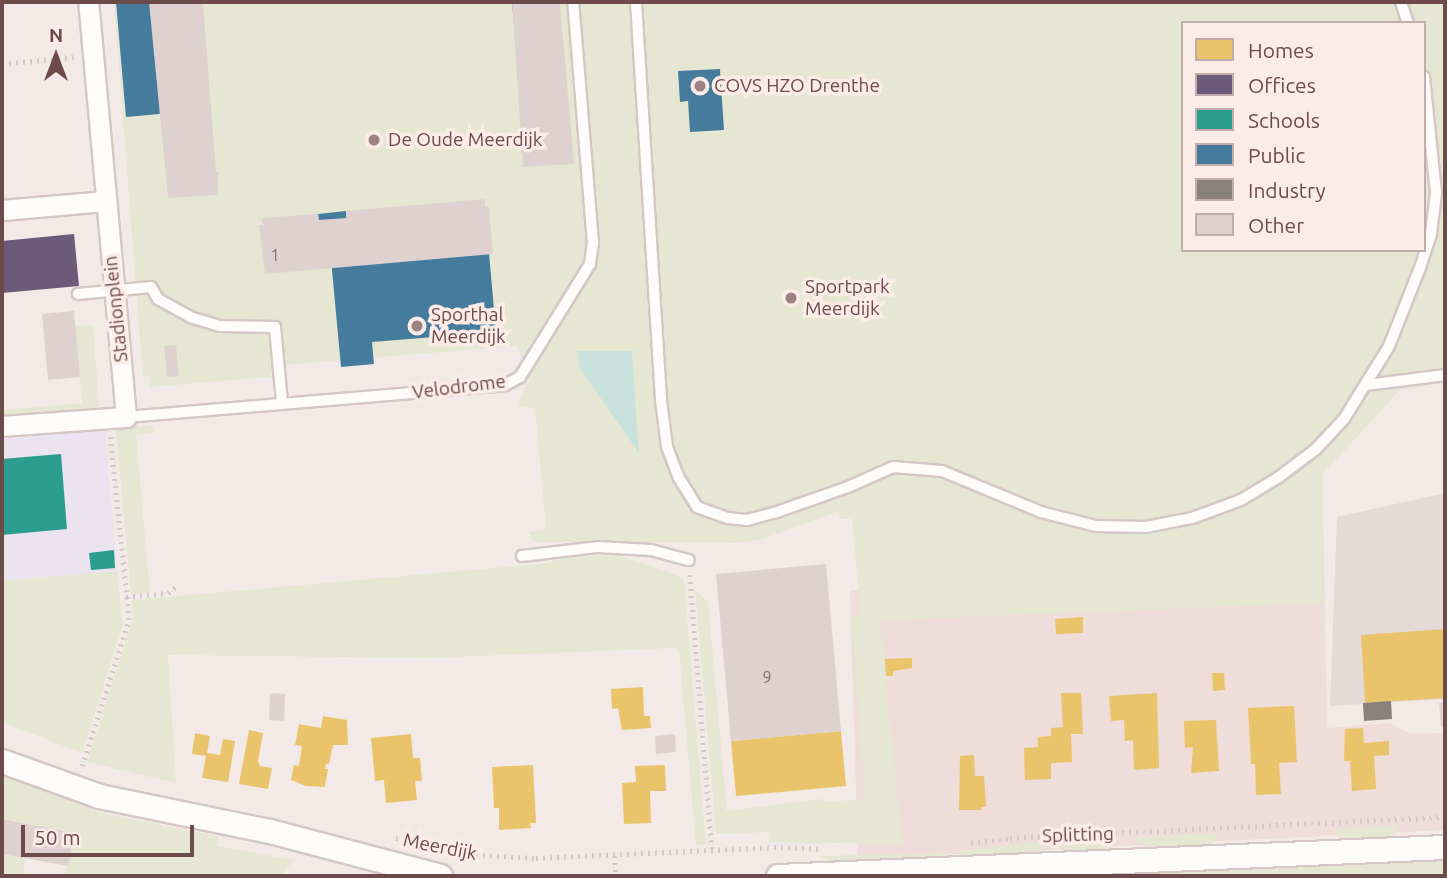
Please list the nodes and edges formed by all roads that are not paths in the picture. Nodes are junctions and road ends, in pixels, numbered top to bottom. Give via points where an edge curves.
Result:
1 (88, 2) edge
2 (573, 2) edge
3 (636, 2) edge
4 (1401, 2) edge
5 (1407, 21) edge
6 (1426, 96) edge
7 (105, 201) junction
8 (2, 210) edge
9 (1426, 247) edge
10 (1424, 252) edge
11 (114, 291) junction
12 (78, 294) dead end
13 (1445, 375) edge
14 (1366, 385) junction
15 (282, 403) junction
16 (118, 417) junction
17 (2, 426) edge
18 (522, 556) dead end
19 (689, 560) road end
20 (2, 761) edge
21 (1445, 847) edge
22 (440, 876) edge
23 (778, 876) edge

1 - 7 street, Stadionplein
2 - 15 lane, Velodrome via 593,243 590,264 520,377 505,385
3 - 14 lane via 661,400 667,447 697,507 728,519 747,520 893,467 942,471 1041,512 1085,523 1146,527 1192,519 1241,500 1316,449 1344,419
4 - 5 lane
6 - 9 lane via 1436,193
7 - 8 street
7 - 11 street, Stadionplein
10 - 14 lane via 1389,346
11 - 12 lane
11 - 15 lane via 151,288 158,299 190,317 220,326 275,327
11 - 16 street, Stadionplein
13 - 14 lane
15 - 16 lane, Velodrome
16 - 17 street, Velodrome
18 - 19 lane via 598,547 651,550
20 - 22 street, Meerdijk via 99,796 270,831
21 - 23 street, Splitting

